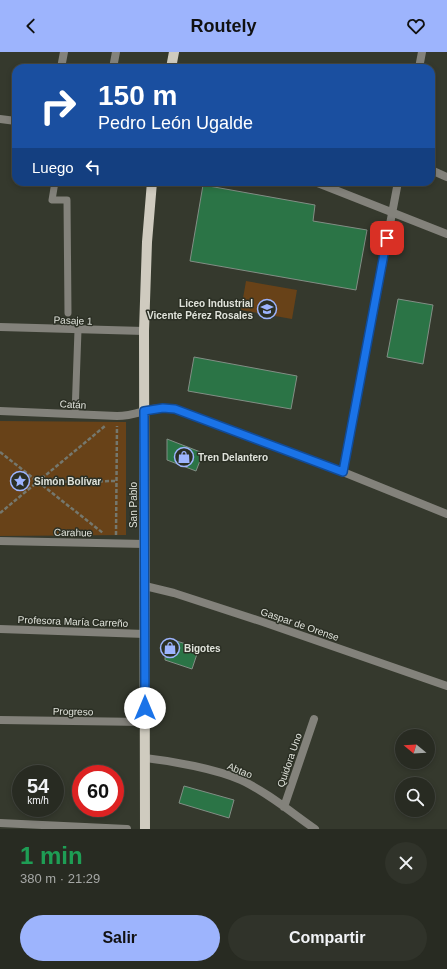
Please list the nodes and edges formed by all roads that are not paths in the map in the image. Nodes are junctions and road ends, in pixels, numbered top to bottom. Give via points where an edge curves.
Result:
1 (64, 52) edge
2 (116, 52) edge
3 (174, 52) edge
4 (422, 52) edge
5 (62, 64) edge
6 (114, 64) edge
7 (172, 64) edge
8 (420, 64) edge
9 (0, 119) edge
10 (12, 120) edge
11 (435, 172) edge
12 (447, 177) edge
13 (54, 186) edge
14 (152, 186) edge
15 (325, 186) edge
16 (397, 186) edge
17 (392, 213) junction
18 (447, 234) edge
19 (68, 313) dead end
20 (0, 327) edge
21 (78, 330) junction
22 (144, 331) junction
23 (0, 411) edge
24 (144, 411) junction
25 (75, 414) junction
26 (343, 472) junction
27 (447, 514) edge
28 (0, 541) edge
29 (145, 544) junction
30 (145, 586) junction
31 (0, 629) edge
32 (145, 634) junction
33 (447, 686) edge
34 (314, 719) dead end
35 (0, 720) edge
36 (145, 722) junction
37 (145, 758) junction
38 (284, 807) junction
39 (0, 824) edge
40 (33, 827) edge
41 (127, 829) edge
42 (145, 829) edge
43 (315, 829) edge

1 - 5 street
2 - 6 street
3 - 7 main road
4 - 8 street
9 - 10 street
11 - 12 street
13 - 19 lane via 52,200 67,200
14 - 22 main road, San Pablo
15 - 17 street
16 - 17 street
17 - 18 street
17 - 26 street
20 - 21 street, Pasaje 1
21 - 22 street, Pasaje 1
21 - 25 lane
22 - 24 main road, San Pablo
23 - 25 street, Catán
24 - 25 street, Catán via 129,416
24 - 26 street, Catán via 175,409
24 - 29 main road, San Pablo
26 - 27 street, Catán
28 - 29 street, Carahue
29 - 30 main road, San Pablo
30 - 32 main road, San Pablo
30 - 33 street, Gaspar de Orense via 231,612
31 - 32 street, Profesora María Carreño
32 - 36 main road, San Pablo
34 - 38 street, Quidora Uno
35 - 36 street, Progreso
36 - 37 main road, San Pablo
37 - 38 street, Abtao via 208,770 240,780
37 - 42 main road, San Pablo
38 - 43 street, Abtao
39 - 40 street
40 - 41 street

